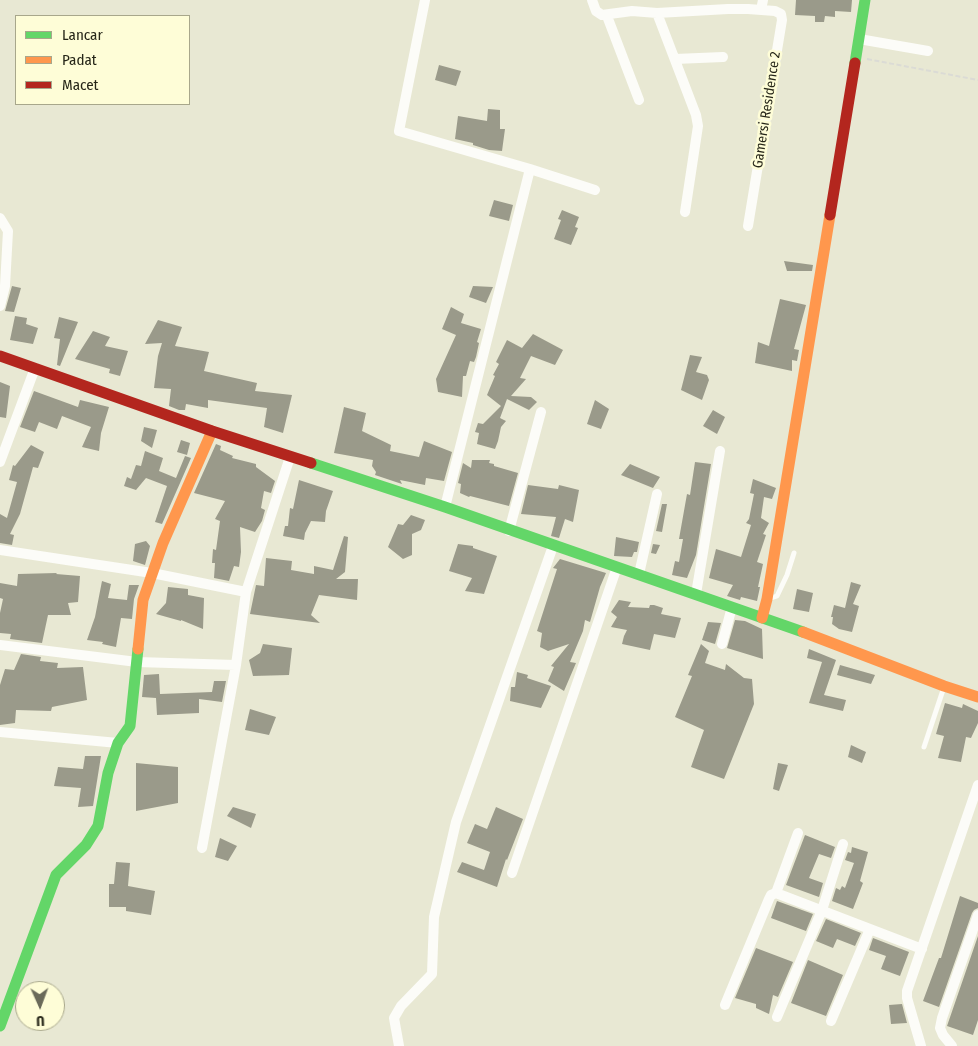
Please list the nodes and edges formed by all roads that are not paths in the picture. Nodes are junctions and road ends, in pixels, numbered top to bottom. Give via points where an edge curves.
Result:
1 (425, 0) edge
2 (592, 0) edge
3 (866, 0) edge
4 (762, 5) edge
5 (657, 13) junction
6 (607, 16) junction
7 (859, 39) junction
8 (928, 51) dead end
9 (723, 57) dead end
10 (675, 59) junction
11 (639, 100) dead end
12 (530, 169) junction
13 (595, 190) dead end
14 (685, 212) dead end
15 (0, 218) edge
16 (748, 226) dead end
17 (0, 306) edge
18 (0, 356) edge
19 (34, 368) junction
20 (541, 412) dead end
21 (212, 431) junction
22 (720, 451) dead end
23 (290, 457) junction
24 (0, 462) edge
25 (657, 494) dead end
26 (445, 508) junction
27 (509, 531) junction
28 (552, 546) junction
29 (0, 550) edge
30 (794, 553) dead end
31 (617, 567) junction
32 (152, 573) junction
33 (639, 574) junction
34 (246, 592) junction
35 (696, 594) junction
36 (767, 599) junction
37 (732, 608) junction
38 (762, 618) junction
39 (722, 644) dead end
40 (0, 646) edge
41 (137, 662) junction
42 (236, 665) junction
43 (944, 686) junction
44 (978, 697) edge
45 (0, 732) edge
46 (118, 743) junction
47 (924, 747) dead end
48 (978, 785) edge
49 (798, 833) dead end
50 (843, 844) dead end
51 (202, 848) dead end
52 (512, 873) dead end
53 (776, 893) junction
54 (822, 910) junction
55 (978, 915) edge
56 (870, 929) junction
57 (922, 949) junction
58 (725, 1005) dead end
59 (777, 1016) dead end
60 (831, 1021) dead end
61 (0, 1026) edge
62 (400, 1046) edge
63 (922, 1046) edge
64 (952, 1046) edge

1 - 12 street via 398,131
2 - 6 street via 599,13
3 - 7 street
4 - 5 street, Gamersi Residence 2
4 - 16 street, Gamersi Residence 2 via 781,14 782,20
5 - 6 street, Gamersi Residence 2 via 632,11
5 - 10 street
6 - 11 street
7 - 8 street
7 - 36 street
9 - 10 street
10 - 14 street via 698,126
12 - 13 street
12 - 26 street
15 - 17 street via 8,231 5,286
18 - 19 street
19 - 21 street
19 - 24 street
20 - 27 street
21 - 23 street
21 - 32 street
22 - 35 street
23 - 26 street
23 - 34 street
25 - 33 street
26 - 27 street
27 - 28 street
28 - 31 street
28 - 62 street via 456,822 434,917 432,974 401,1006 394,1018
29 - 32 street
30 - 36 lane via 777,596
31 - 33 street
31 - 52 street
32 - 34 street
32 - 41 street via 144,600
33 - 35 street
34 - 42 street
35 - 37 street
36 - 38 street
37 - 38 street
37 - 39 street
38 - 43 street
40 - 41 street
41 - 42 street
41 - 46 street via 130,726
42 - 51 street
43 - 44 street
43 - 47 lane
45 - 46 street
46 - 61 street via 108,773 98,826 86,845 56,875
48 - 57 street
49 - 53 street
50 - 54 street
53 - 54 street
53 - 58 street via 768,899
54 - 56 street
54 - 59 street
55 - 64 street via 940,1028
56 - 57 street
56 - 60 street
57 - 63 street via 906,998

